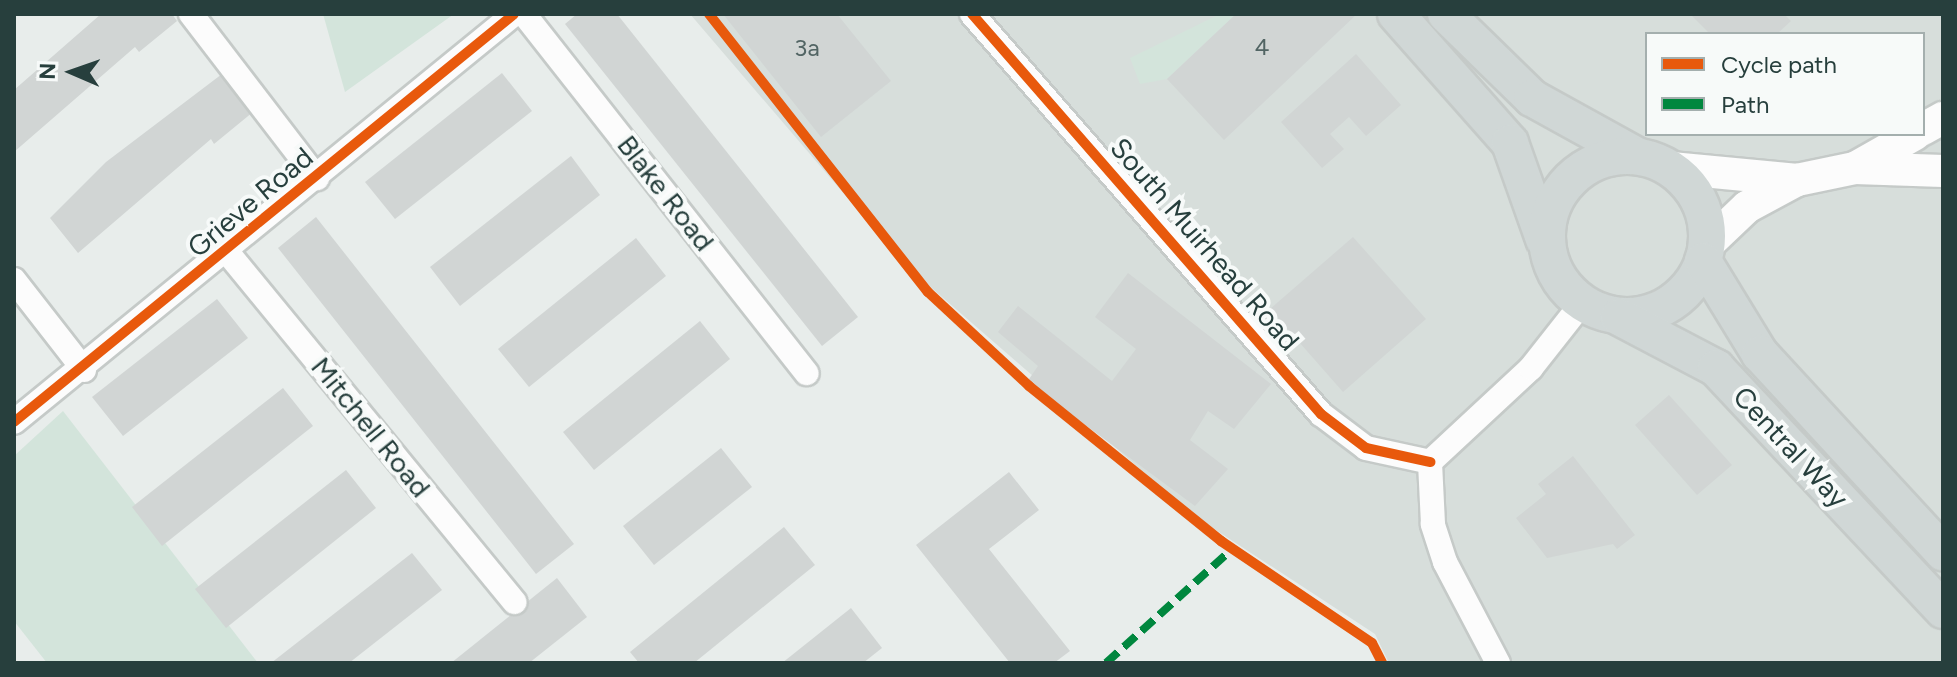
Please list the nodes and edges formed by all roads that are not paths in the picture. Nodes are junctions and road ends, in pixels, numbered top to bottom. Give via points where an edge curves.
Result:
1 (191, 14) edge
2 (514, 14) edge
3 (524, 14) edge
4 (972, 14) edge
5 (1396, 14) edge
6 (1446, 14) edge
7 (1943, 118) edge
8 (1925, 128) edge
9 (1911, 136) edge
10 (1637, 156) junction
11 (1671, 168) junction
12 (1855, 168) junction
13 (1943, 171) edge
14 (317, 178) junction
15 (1797, 180) junction
16 (227, 252) junction
17 (1705, 253) junction
18 (1549, 255) junction
19 (14, 280) edge
20 (1599, 309) junction
21 (84, 370) junction
22 (806, 373) dead end
23 (14, 422) edge
24 (1430, 462) junction
25 (1943, 552) edge
26 (514, 602) dead end
27 (1943, 610) edge
28 (1498, 663) edge

1 - 14 street
2 - 14 street, Grieve Road
3 - 22 street, Blake Road
4 - 24 street, South Muirhead Road via 1321,414 1366,448
5 - 18 main road via 1510,143
6 - 10 main road via 1532,98
7 - 8 street
9 - 12 street
10 - 11 main road
10 - 18 main road via 1596,162 1572,177 1550,213
11 - 15 street
11 - 17 main road via 1703,211
12 - 13 street
12 - 15 street
14 - 16 street, Grieve Road
15 - 17 street via 1747,207
16 - 21 street, Grieve Road
16 - 26 street, Mitchell Road
17 - 20 main road via 1687,288 1662,308
17 - 25 main road, Central Way via 1760,354
18 - 20 main road
19 - 21 street
20 - 24 street
20 - 27 main road, Central Way via 1716,368
21 - 23 street, Grieve Road
24 - 28 street via 1433,524 1458,596

